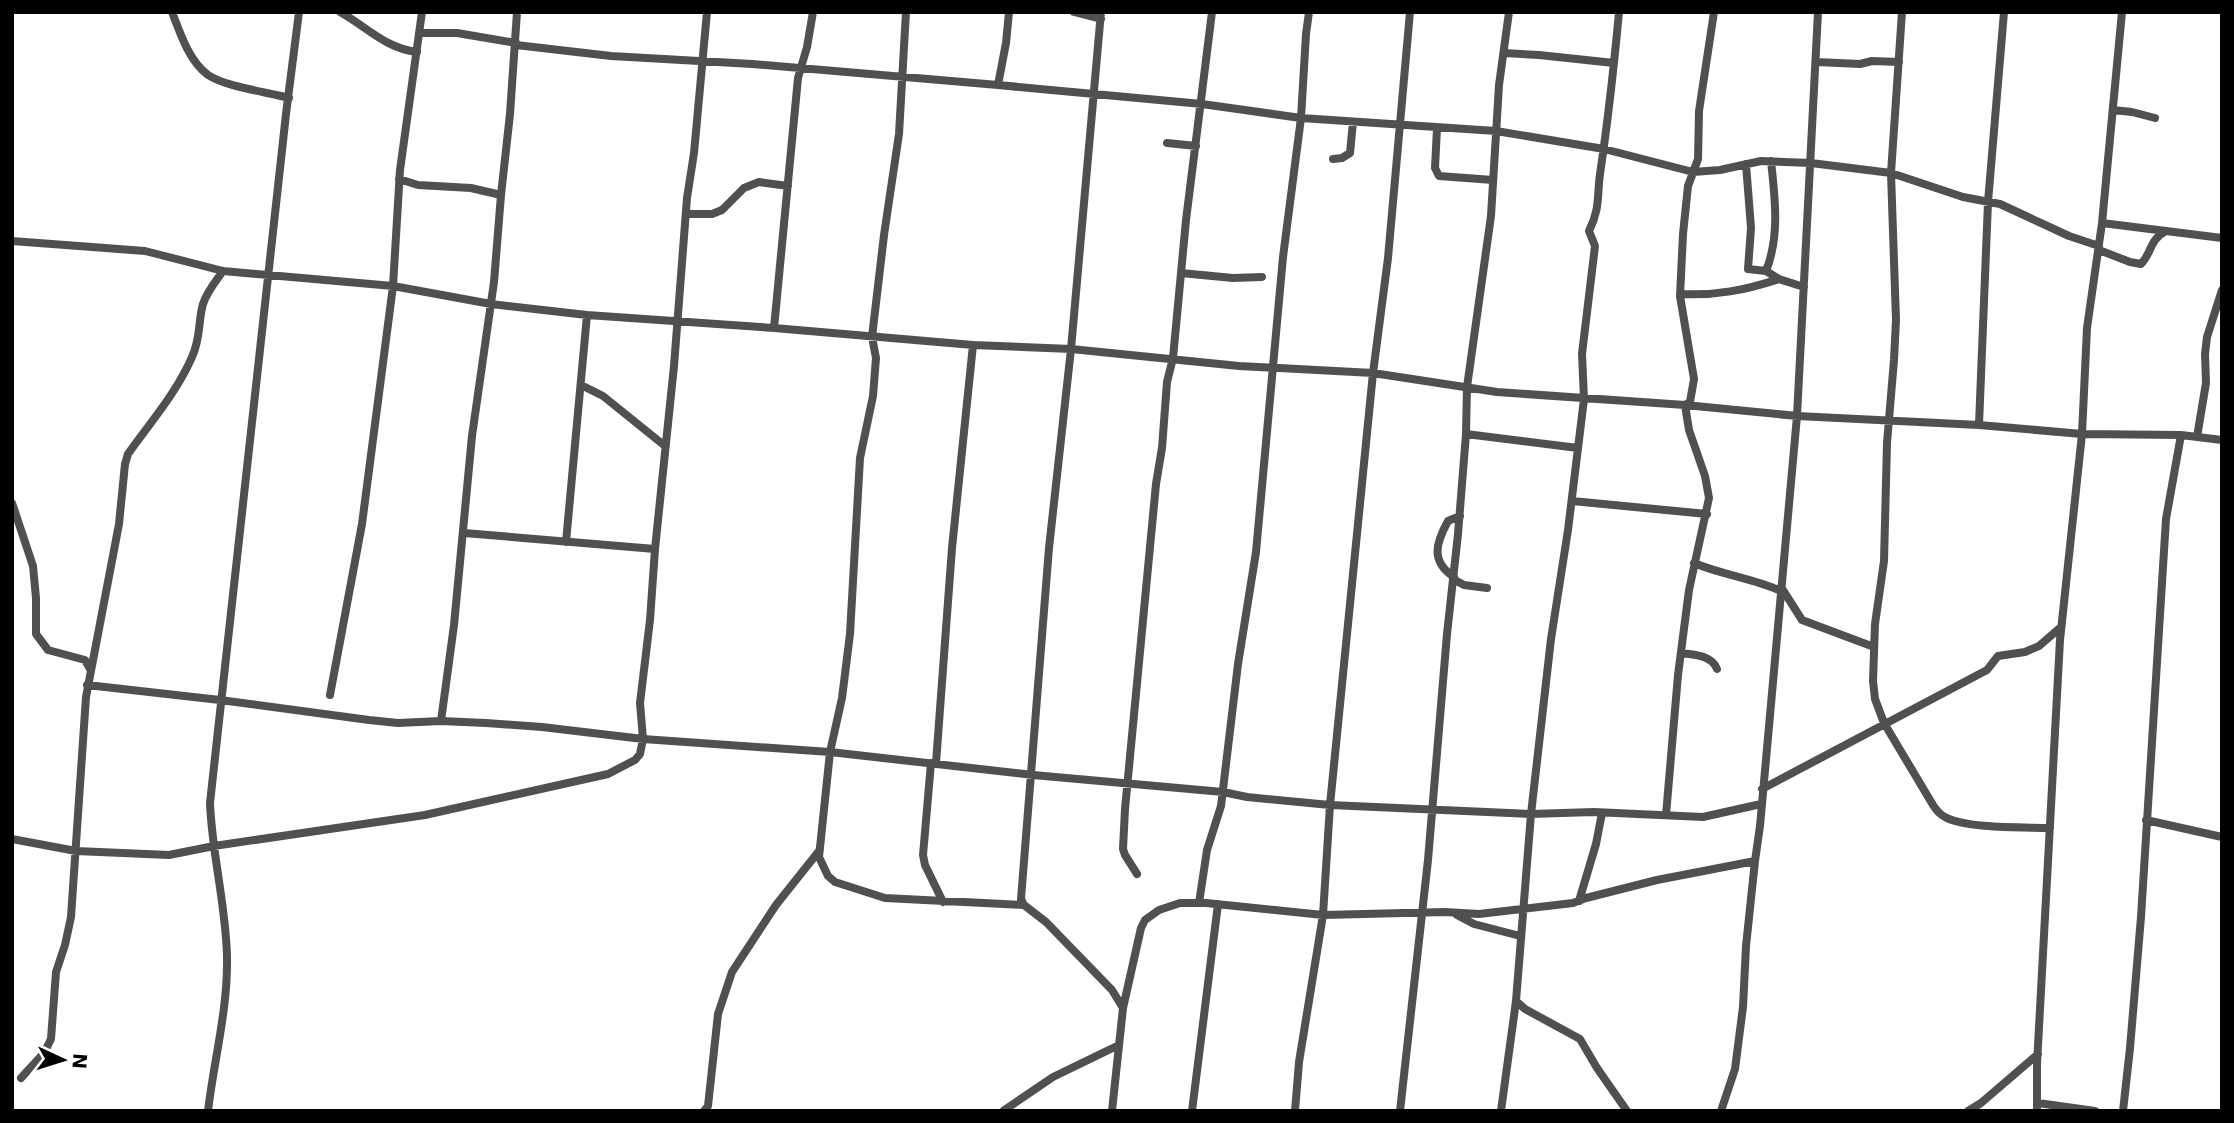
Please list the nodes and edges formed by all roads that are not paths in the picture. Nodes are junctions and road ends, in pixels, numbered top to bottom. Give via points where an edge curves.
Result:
1 (172, 12) edge
2 (299, 12) edge
3 (340, 12) edge
4 (422, 12) edge
5 (517, 12) edge
6 (707, 12) edge
7 (813, 12) edge
8 (906, 12) edge
9 (1009, 12) edge
10 (1074, 12) edge
11 (1212, 12) edge
12 (1309, 12) edge
13 (1410, 12) edge
14 (1509, 12) edge
15 (1619, 12) edge
16 (1714, 12) edge
17 (1818, 12) edge
18 (1902, 12) edge
19 (2004, 12) edge
20 (2122, 12) edge
21 (1101, 16) edge
22 (419, 33) junction
23 (516, 44) junction
24 (416, 51) junction
25 (1504, 54) junction
26 (703, 61) junction
27 (1816, 62) junction
28 (1899, 62) junction
29 (1614, 63) junction
30 (800, 69) junction
31 (903, 77) junction
32 (998, 85) junction
33 (1093, 94) junction
34 (289, 98) junction
35 (1202, 104) junction
36 (2113, 110) junction
37 (1301, 118) junction
38 (2155, 118) dead end
39 (1353, 121) junction
40 (1400, 125) junction
41 (1437, 128) junction
42 (1496, 131) junction
43 (1167, 143) dead end
44 (1196, 146) junction
45 (1604, 149) junction
46 (1333, 159) dead end
47 (1771, 161) junction
48 (1811, 163) junction
49 (1746, 164) junction
50 (1693, 172) junction
51 (1891, 173) junction
52 (400, 179) junction
53 (1493, 180) junction
54 (788, 186) junction
55 (501, 195) junction
56 (1988, 202) junction
57 (686, 214) junction
58 (2102, 223) junction
59 (2166, 231) junction
60 (2222, 238) edge
61 (12, 241) edge
62 (2099, 248) junction
63 (223, 271) junction
64 (1766, 271) junction
65 (1181, 273) junction
66 (269, 276) junction
67 (1262, 277) dead end
68 (1779, 279) junction
69 (393, 286) junction
70 (1804, 287) junction
71 (2222, 290) edge
72 (1680, 294) junction
73 (491, 304) junction
74 (587, 315) junction
75 (678, 320) junction
76 (774, 328) junction
77 (872, 337) junction
78 (973, 345) junction
79 (1070, 349) junction
80 (1173, 358) junction
81 (1273, 368) junction
82 (1373, 373) junction
83 (581, 385) junction
84 (1467, 387) junction
85 (1584, 399) junction
86 (1685, 405) junction
87 (1797, 416) junction
88 (1890, 422) junction
89 (1979, 425) junction
90 (1466, 434) junction
91 (2082, 434) junction
92 (2181, 435) junction
93 (2197, 437) junction
94 (2222, 440) edge
95 (665, 446) junction
96 (1578, 448) junction
97 (1572, 501) junction
98 (12, 503) edge
99 (1707, 514) junction
100 (1460, 516) junction
101 (464, 533) junction
102 (566, 542) junction
103 (655, 549) junction
104 (1694, 563) junction
105 (1453, 578) junction
106 (1487, 587) dead end
107 (1781, 589) junction
108 (2062, 626) junction
109 (1874, 647) junction
110 (1681, 653) junction
111 (90, 669) junction
112 (1717, 669) dead end
113 (88, 685) junction
114 (330, 695) dead end
115 (220, 700) junction
116 (441, 721) junction
117 (1884, 723) junction
118 (643, 739) junction
119 (830, 752) junction
120 (933, 763) junction
121 (1032, 775) junction
122 (1127, 782) junction
123 (1762, 789) junction
124 (1223, 792) junction
125 (1761, 804) junction
126 (1330, 805) junction
127 (1433, 809) junction
128 (1602, 813) junction
129 (1531, 814) junction
130 (1666, 816) junction
131 (2146, 820) junction
132 (2050, 828) junction
133 (2222, 837) edge
134 (12, 839) edge
135 (214, 846) junction
136 (76, 851) junction
137 (819, 851) junction
138 (1755, 861) junction
139 (1137, 874) dead end
140 (1579, 901) junction
141 (943, 902) junction
142 (1199, 903) junction
143 (1218, 904) junction
144 (1024, 905) junction
145 (1522, 909) junction
146 (1452, 912) junction
147 (1423, 913) junction
148 (1323, 915) junction
149 (1520, 936) junction
150 (1516, 1001) junction
151 (1123, 1008) junction
152 (1119, 1045) junction
153 (2038, 1054) junction
154 (21, 1077) dead end
155 (2038, 1107) edge
156 (706, 1109) edge
157 (208, 1111) edge
158 (1003, 1111) edge
159 (1112, 1111) edge
160 (1192, 1111) edge
161 (1295, 1111) edge
162 (1399, 1111) edge
163 (1501, 1111) edge
164 (1627, 1111) edge
165 (1721, 1111) edge
166 (1968, 1111) edge
167 (2095, 1111) edge
168 (2123, 1111) edge

1 - 34 street via 190,54 208,74
2 - 34 street
3 - 24 street via 388,44
4 - 22 street
5 - 23 street
6 - 26 street
7 - 30 street
8 - 31 street
9 - 32 street
10 - 21 street
11 - 35 street
12 - 37 street
13 - 40 street
14 - 25 street
15 - 29 street
16 - 50 street
17 - 27 street
18 - 28 street
19 - 56 street
20 - 36 street
21 - 33 street
22 - 23 street via 457,33
22 - 24 street
23 - 26 street
23 - 55 street
24 - 52 street
25 - 29 street
25 - 42 street
26 - 30 street
26 - 57 street
27 - 28 street
27 - 48 street
28 - 51 street
29 - 45 street
30 - 31 street
30 - 54 street
31 - 32 street
31 - 77 street via 900,134
32 - 33 street
33 - 35 street
33 - 79 street
34 - 66 street
35 - 37 street
35 - 44 street
36 - 38 street
36 - 58 street
37 - 39 street
37 - 81 street
39 - 40 street
39 - 46 street via 1350,153
40 - 41 street
40 - 82 street
41 - 42 street
41 - 53 street via 1439,176
42 - 45 street
42 - 53 street
43 - 44 street
44 - 65 street
45 - 50 street
45 - 85 street via 1597,215 1589,231 1595,246 1582,354
47 - 48 street
47 - 49 street
47 - 64 street via 1775,243
48 - 51 street
48 - 70 street
49 - 50 street
49 - 64 street via 1751,228 1748,268
50 - 72 street via 1684,214
51 - 56 street
51 - 88 street via 1896,320
52 - 55 street
52 - 69 street
53 - 84 street
54 - 57 street via 751,185 722,210
54 - 76 street
55 - 73 street
56 - 62 street
56 - 89 street
57 - 75 street
58 - 59 street
58 - 62 street
59 - 60 street
59 - 62 street via 2153,241 2141,264
61 - 63 street via 145,251
62 - 91 street via 2087,328
63 - 66 street
63 - 111 street via 203,305 197,346 188,367 126,458 119,523
64 - 68 street
65 - 67 street
65 - 80 street
66 - 69 street
66 - 115 street
68 - 70 street
68 - 72 street via 1709,296
69 - 73 street
69 - 114 street via 362,524
70 - 87 street
71 - 93 street via 2207,338 2206,383
72 - 86 street via 1694,379 1690,402
73 - 74 street
73 - 101 street
74 - 75 street
74 - 83 street
75 - 76 street
75 - 95 street
76 - 77 street
77 - 78 street
77 - 119 street via 876,363 861,447 850,634
78 - 79 street
78 - 120 street
79 - 80 street
79 - 121 street
80 - 81 street
80 - 122 street
81 - 82 street
81 - 124 street via 1256,552
82 - 84 street
82 - 126 street
83 - 95 street via 603,396
83 - 102 street
84 - 85 street
84 - 90 street
85 - 86 street
85 - 96 street
86 - 87 street
86 - 99 street via 1708,489
87 - 88 street
87 - 107 street
88 - 89 street
88 - 109 street via 1884,561
89 - 91 street
90 - 96 street
90 - 100 street
91 - 92 street
91 - 108 street
92 - 93 street
92 - 131 street via 2166,519
93 - 94 street
95 - 103 street
96 - 97 street
97 - 99 street
97 - 129 street
98 - 111 street via 33,566 36,634 48,649 85,660
99 - 104 street
100 - 105 street
100 - 105 street via 1448,521 1437,552 1440,565
101 - 102 street
101 - 116 street
102 - 103 street
103 - 118 street via 640,704
104 - 107 street
104 - 110 street
105 - 106 street via 1464,585
105 - 127 street
107 - 109 street via 1802,621
107 - 123 street
108 - 117 street via 2039,646 2001,655 1987,670
108 - 132 street
109 - 117 street via 1873,690
110 - 112 street via 1708,658
110 - 130 street
111 - 113 street
113 - 115 street
113 - 136 street
115 - 116 street via 398,723
115 - 135 street via 209,803
116 - 118 street
117 - 123 street
117 - 132 street via 1942,816 1978,824
118 - 119 street
118 - 135 street via 635,760 608,774 425,815
119 - 120 street
119 - 137 street
120 - 121 street
120 - 141 street via 923,855
121 - 122 street
121 - 144 street
122 - 124 street
122 - 139 street via 1123,849
123 - 125 street
124 - 126 street
124 - 142 street
125 - 130 street via 1716,815
125 - 138 street
126 - 127 street
126 - 148 street
127 - 129 street
127 - 147 street
128 - 129 street
128 - 130 street
128 - 140 street
129 - 145 street
131 - 133 street
131 - 168 street
132 - 153 street
134 - 136 street
135 - 136 street via 169,855
135 - 157 street via 227,972
136 - 154 street via 71,917 56,972 51,1039
137 - 141 street via 823,868 835,883 885,898
137 - 156 street via 732,972 719,1011
138 - 140 street
138 - 165 street via 1735,1069
140 - 145 street
141 - 144 street
142 - 143 street
142 - 151 street via 1168,906 1145,920
143 - 148 street
143 - 160 street
144 - 151 street via 1103,980
145 - 146 street
145 - 149 street
146 - 147 street
146 - 149 street via 1474,924
147 - 148 street
147 - 162 street
148 - 161 street
149 - 150 street
150 - 163 street
150 - 164 street via 1580,1039
151 - 152 street
152 - 158 street via 1053,1077
152 - 159 street
153 - 155 street
153 - 166 street
155 - 167 street

